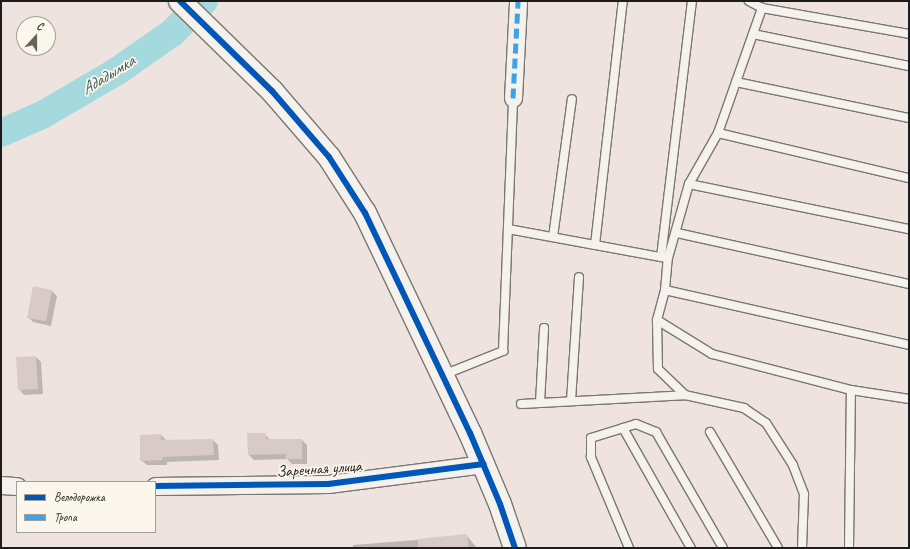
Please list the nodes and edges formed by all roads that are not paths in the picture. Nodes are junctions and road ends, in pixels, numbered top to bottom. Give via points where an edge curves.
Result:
1 (180, 1) edge
2 (518, 1) edge
3 (623, 1) edge
4 (692, 1) edge
5 (749, 1) edge
6 (762, 8) junction
7 (753, 34) junction
8 (909, 34) edge
9 (909, 66) edge
10 (736, 82) junction
11 (513, 98) joint
12 (572, 99) dead end
13 (909, 118) edge
14 (718, 133) junction
15 (909, 178) edge
16 (689, 184) junction
17 (508, 229) junction
18 (909, 229) edge
19 (677, 233) junction
20 (553, 237) junction
21 (595, 245) junction
22 (664, 257) junction
23 (579, 277) dead end
24 (909, 284) edge
25 (665, 290) junction
26 (657, 320) junction
27 (544, 328) dead end
28 (909, 345) edge
29 (442, 376) junction
30 (851, 390) junction
31 (685, 395) junction
32 (909, 400) edge
33 (571, 401) junction
34 (540, 403) junction
35 (521, 404) dead end
36 (623, 428) junction
37 (710, 432) dead end
38 (484, 464) junction
39 (1, 485) edge
40 (16, 486) edge
41 (156, 486) edge
42 (515, 548) edge
43 (629, 548) edge
44 (691, 548) edge
45 (723, 548) edge
46 (778, 548) edge
47 (802, 548) edge
48 (849, 548) edge

1 - 29 street via 272,91 329,157 365,212
2 - 11 street
3 - 21 lane
4 - 22 lane
5 - 6 lane
6 - 7 lane
6 - 8 lane
7 - 9 lane
7 - 10 lane
10 - 13 lane
10 - 14 lane
11 - 17 lane
12 - 20 lane
14 - 15 lane
14 - 16 lane
16 - 18 lane
16 - 19 lane
17 - 20 lane
17 - 29 lane via 503,351
19 - 22 lane
19 - 24 lane
20 - 21 lane
21 - 22 lane
22 - 25 lane
23 - 33 lane
25 - 26 lane
25 - 28 lane
26 - 30 lane via 712,354
26 - 31 lane via 658,369
27 - 34 lane
29 - 38 street
30 - 32 lane
30 - 48 lane
31 - 33 lane
31 - 47 lane via 744,408 766,423 793,465 804,494
33 - 34 lane
34 - 35 lane
36 - 43 lane via 591,438 591,457
36 - 44 lane
36 - 45 lane via 636,424 656,432
37 - 46 lane
38 - 41 street, Заречная улица via 328,484
38 - 42 street
39 - 40 street

